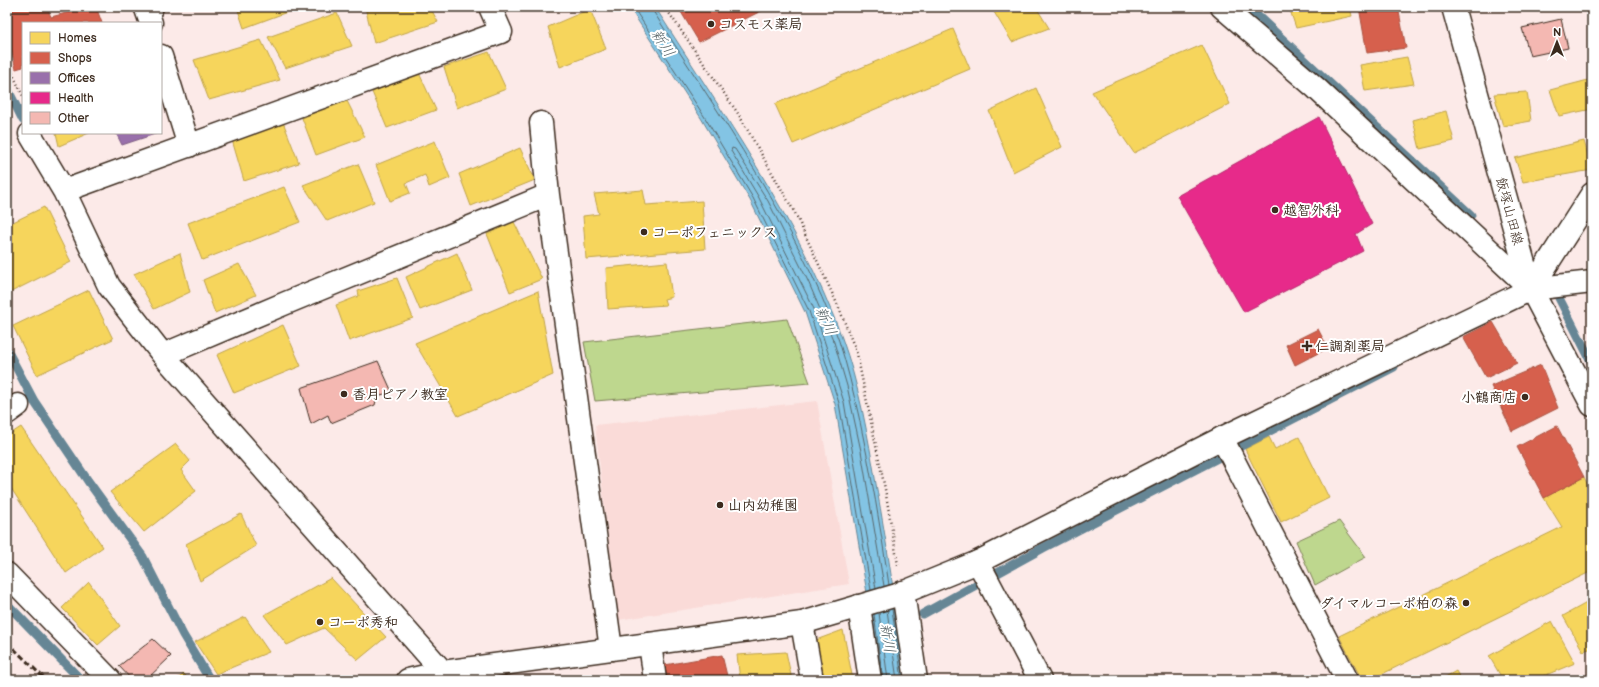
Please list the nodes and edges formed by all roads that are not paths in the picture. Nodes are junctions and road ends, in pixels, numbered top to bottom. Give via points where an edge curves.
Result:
1 (152, 7) edge
2 (490, 7) edge
3 (1222, 7) edge
4 (1453, 7) edge
5 (151, 22) edge
6 (162, 59) edge
7 (541, 123) dead end
8 (30, 134) dead end
9 (189, 146) junction
10 (64, 191) junction
11 (1592, 194) edge
12 (548, 195) junction
13 (1592, 282) edge
14 (1531, 289) junction
15 (164, 355) junction
16 (1592, 405) edge
17 (1222, 438) junction
18 (978, 562) junction
19 (7, 574) edge
20 (900, 593) junction
21 (862, 605) junction
22 (802, 623) junction
23 (650, 644) junction
24 (611, 649) junction
25 (446, 676) edge
26 (110, 680) edge
27 (408, 680) edge
28 (655, 680) edge
29 (812, 680) edge
30 (870, 680) edge
31 (916, 680) edge
32 (1040, 680) edge
33 (1347, 680) edge

1 - 5 street via 146,9
2 - 9 street via 502,32
3 - 14 street via 1316,88
4 - 14 street, 飯塚山田線
6 - 9 street
7 - 12 street
8 - 10 street
9 - 10 street
10 - 15 street via 109,286
11 - 14 street
12 - 15 street
12 - 24 street
13 - 14 street
14 - 16 street, 飯塚山田線
14 - 17 street
15 - 25 street
17 - 18 street
17 - 33 street
18 - 20 street
18 - 32 street
19 - 26 street
20 - 21 street
20 - 31 street
21 - 22 street
21 - 30 street
22 - 23 street
22 - 29 street
23 - 24 street
23 - 28 street
24 - 25 street
25 - 27 street

